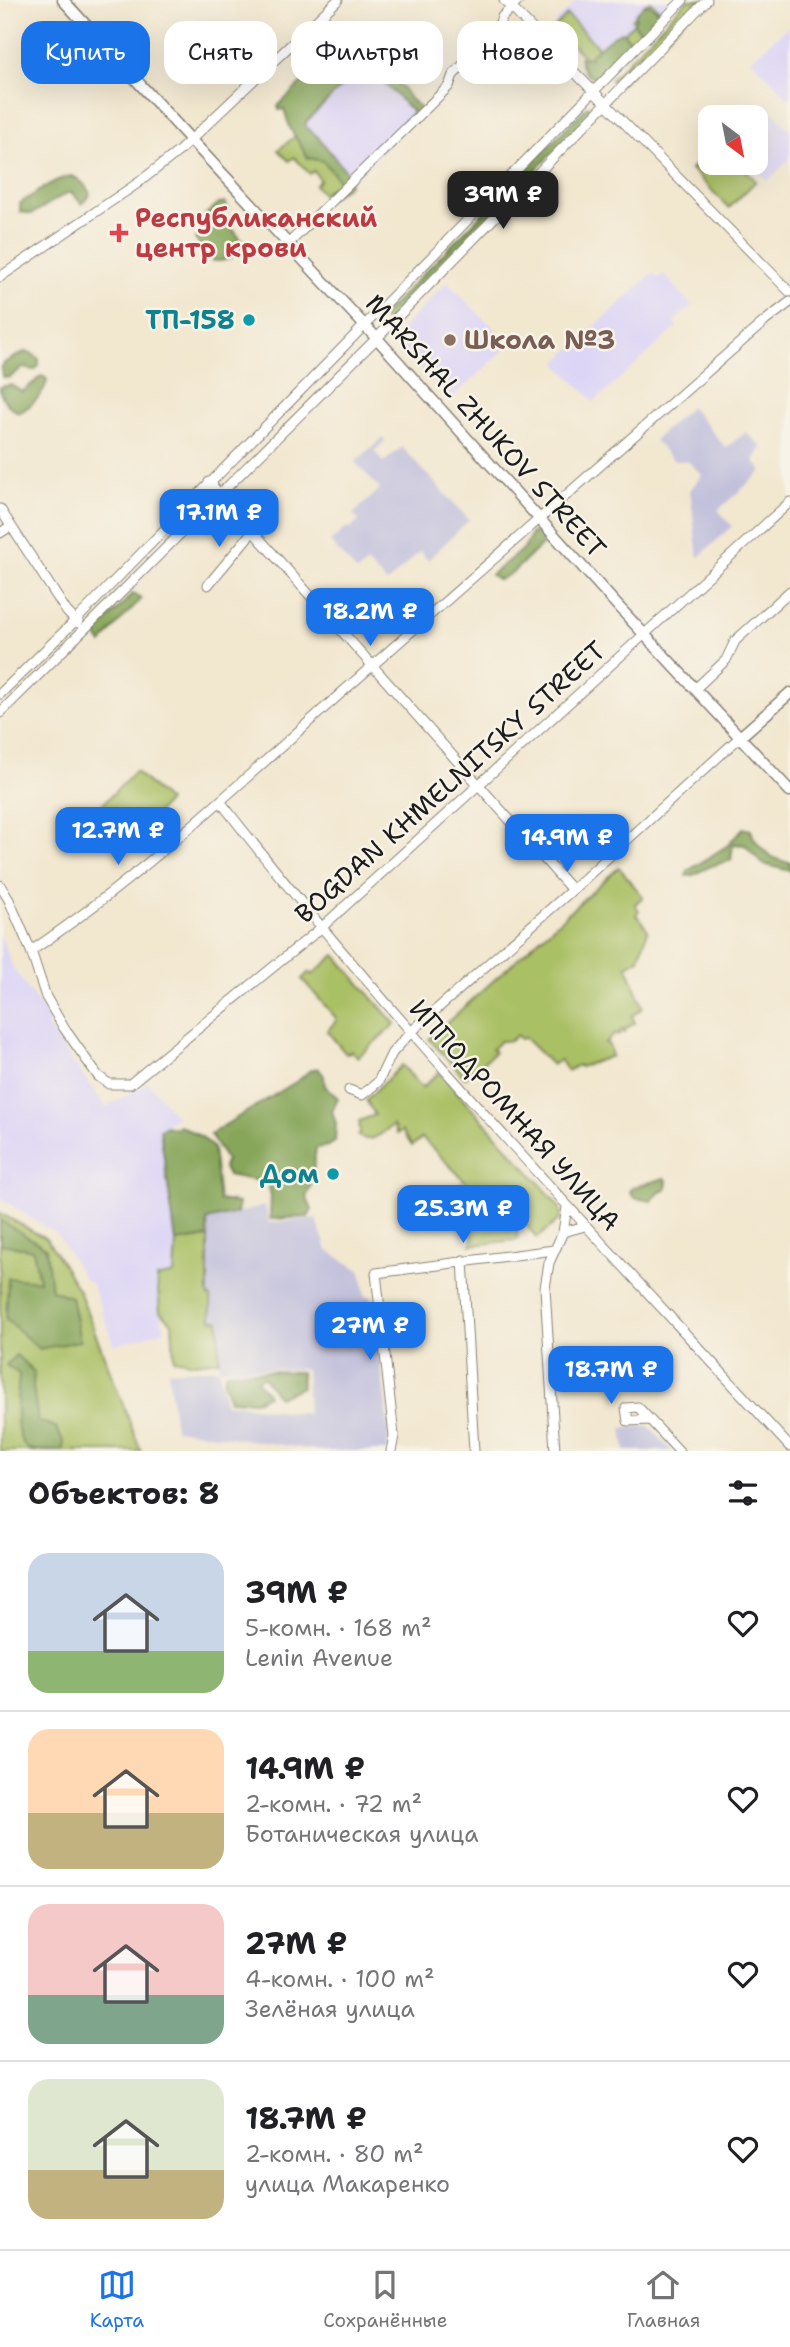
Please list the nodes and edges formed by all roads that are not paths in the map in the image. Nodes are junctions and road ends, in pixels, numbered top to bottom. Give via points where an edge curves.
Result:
1 (63, 0) edge
2 (338, 0) edge
3 (504, 0) edge
4 (683, 0) edge
5 (707, 0) edge
6 (516, 4) edge
7 (593, 90) junction
8 (606, 103) junction
9 (191, 140) junction
10 (288, 244) junction
11 (0, 277) edge
12 (790, 292) edge
13 (790, 302) edge
14 (366, 326) junction
15 (377, 338) junction
16 (209, 482) junction
17 (220, 494) junction
18 (790, 502) edge
19 (0, 509) edge
20 (540, 517) junction
21 (11, 526) junction
22 (252, 532) junction
23 (0, 533) edge
24 (208, 585) dead end
25 (790, 591) edge
26 (75, 621) junction
27 (85, 631) junction
28 (646, 635) junction
29 (372, 666) junction
30 (695, 689) junction
31 (790, 693) edge
32 (0, 694) edge
33 (0, 713) edge
34 (740, 737) junction
35 (479, 786) junction
36 (790, 791) edge
37 (220, 801) junction
38 (0, 885) edge
39 (572, 890) junction
40 (321, 928) junction
41 (30, 951) junction
42 (412, 1031) junction
43 (349, 1090) dead end
44 (567, 1207) junction
45 (585, 1226) junction
46 (563, 1233) junction
47 (554, 1250) junction
48 (463, 1260) junction
49 (649, 1419) dead end
50 (790, 1447) edge
51 (391, 1451) edge
52 (474, 1451) edge
53 (555, 1451) edge
54 (678, 1451) edge

1 - 9 main road, MARSHAL ZHUKOV STREET
2 - 9 street
3 - 6 street
4 - 7 street
5 - 8 street
6 - 7 street
6 - 10 street via 502,17 492,41
7 - 8 street
7 - 14 street
8 - 12 street
8 - 15 street
9 - 10 main road, MARSHAL ZHUKOV STREET
9 - 11 street via 138,183
10 - 14 main road, MARSHAL ZHUKOV STREET
13 - 20 street
14 - 15 main road, MARSHAL ZHUKOV STREET
14 - 16 street
15 - 17 street
15 - 20 main road, MARSHAL ZHUKOV STREET
16 - 17 street
16 - 26 street
17 - 22 street
17 - 27 street
18 - 28 street, BOGDAN KHMELNITSKY STREET
19 - 21 street
20 - 28 main road, MARSHAL ZHUKOV STREET
20 - 29 street
21 - 23 street
21 - 26 street
22 - 24 street
22 - 29 street
25 - 30 street via 735,641 726,660
26 - 27 street
26 - 32 street
27 - 33 street
28 - 30 main road, MARSHAL ZHUKOV STREET
28 - 35 street, BOGDAN KHMELNITSKY STREET
29 - 35 street
29 - 37 street
30 - 34 main road, MARSHAL ZHUKOV STREET
31 - 34 main road
34 - 36 main road, MARSHAL ZHUKOV STREET
34 - 39 street
35 - 39 street
35 - 40 street, BOGDAN KHMELNITSKY STREET
37 - 40 street, ИППОДРОМНАЯ УЛИЦА
37 - 41 street via 99,901
38 - 41 street
39 - 42 street
40 - 41 street, BOGDAN KHMELNITSKY STREET via 130,1084 109,1084 98,1076 46,997
40 - 42 street, ИППОДРОМНАЯ УЛИЦА
42 - 43 street via 393,1053 378,1082 362,1095
42 - 44 street, ИППОДРОМНАЯ УЛИЦА
44 - 45 street, ИППОДРОМНАЯ УЛИЦА
44 - 46 street
45 - 46 street
45 - 50 street, ИППОДРОМНАЯ УЛИЦА
46 - 47 street
47 - 48 street
47 - 53 street via 545,1288
48 - 51 street via 376,1273 394,1436
48 - 52 street
49 - 54 street

